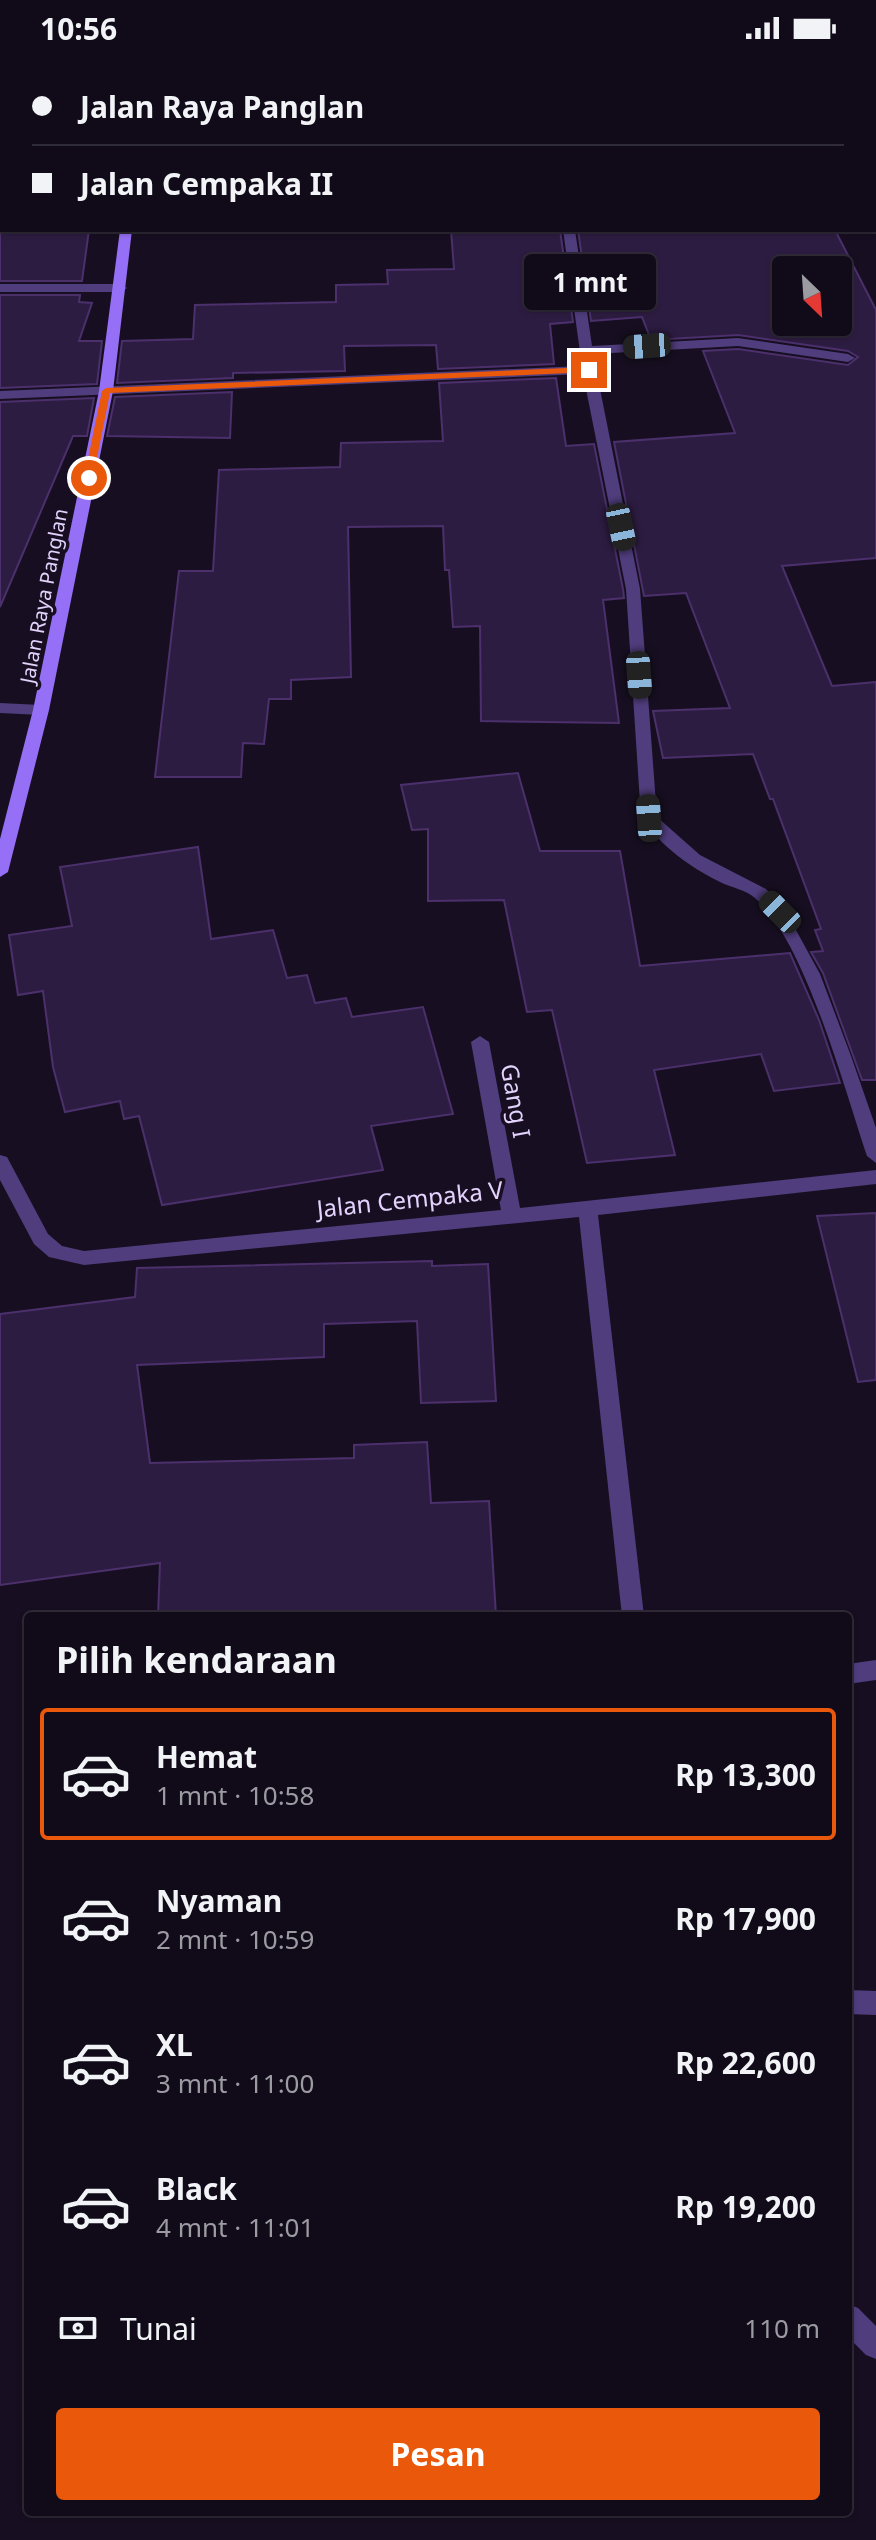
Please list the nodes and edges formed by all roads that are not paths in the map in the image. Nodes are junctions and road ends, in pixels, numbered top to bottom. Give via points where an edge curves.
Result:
1 (126, 232) edge
2 (569, 232) edge
3 (0, 288) edge
4 (121, 288) junction
5 (588, 350) junction
6 (848, 358) dead end
7 (589, 370) junction
8 (106, 391) junction
9 (0, 395) edge
10 (0, 708) edge
11 (41, 710) junction
12 (0, 872) edge
13 (480, 1042) dead end
14 (876, 1156) edge
15 (0, 1162) edge
16 (876, 1177) edge
17 (588, 1209) junction
18 (512, 1216) junction
19 (633, 1612) edge
20 (876, 1670) edge
21 (852, 1673) edge
22 (852, 2002) edge
23 (876, 2003) edge
24 (852, 2322) edge
25 (876, 2345) edge

1 - 4 street, Jalan Raya Panglan
2 - 5 street
3 - 4 street
4 - 8 street, Jalan Raya Panglan
5 - 6 street via 738,342
5 - 7 street
7 - 8 street
7 - 14 street via 633,589 649,818 680,849 760,893 780,912 811,977
8 - 9 street
8 - 11 street, Jalan Raya Panglan
10 - 11 street
11 - 12 street, Jalan Raya Panglan
13 - 18 street, Gang I
15 - 18 street, Jalan Cempaka V via 41,1239 56,1252 84,1258
16 - 17 street, Jalan Cempaka V
17 - 18 street, Jalan Cempaka V
17 - 19 street
20 - 21 street
22 - 23 street
24 - 25 street

